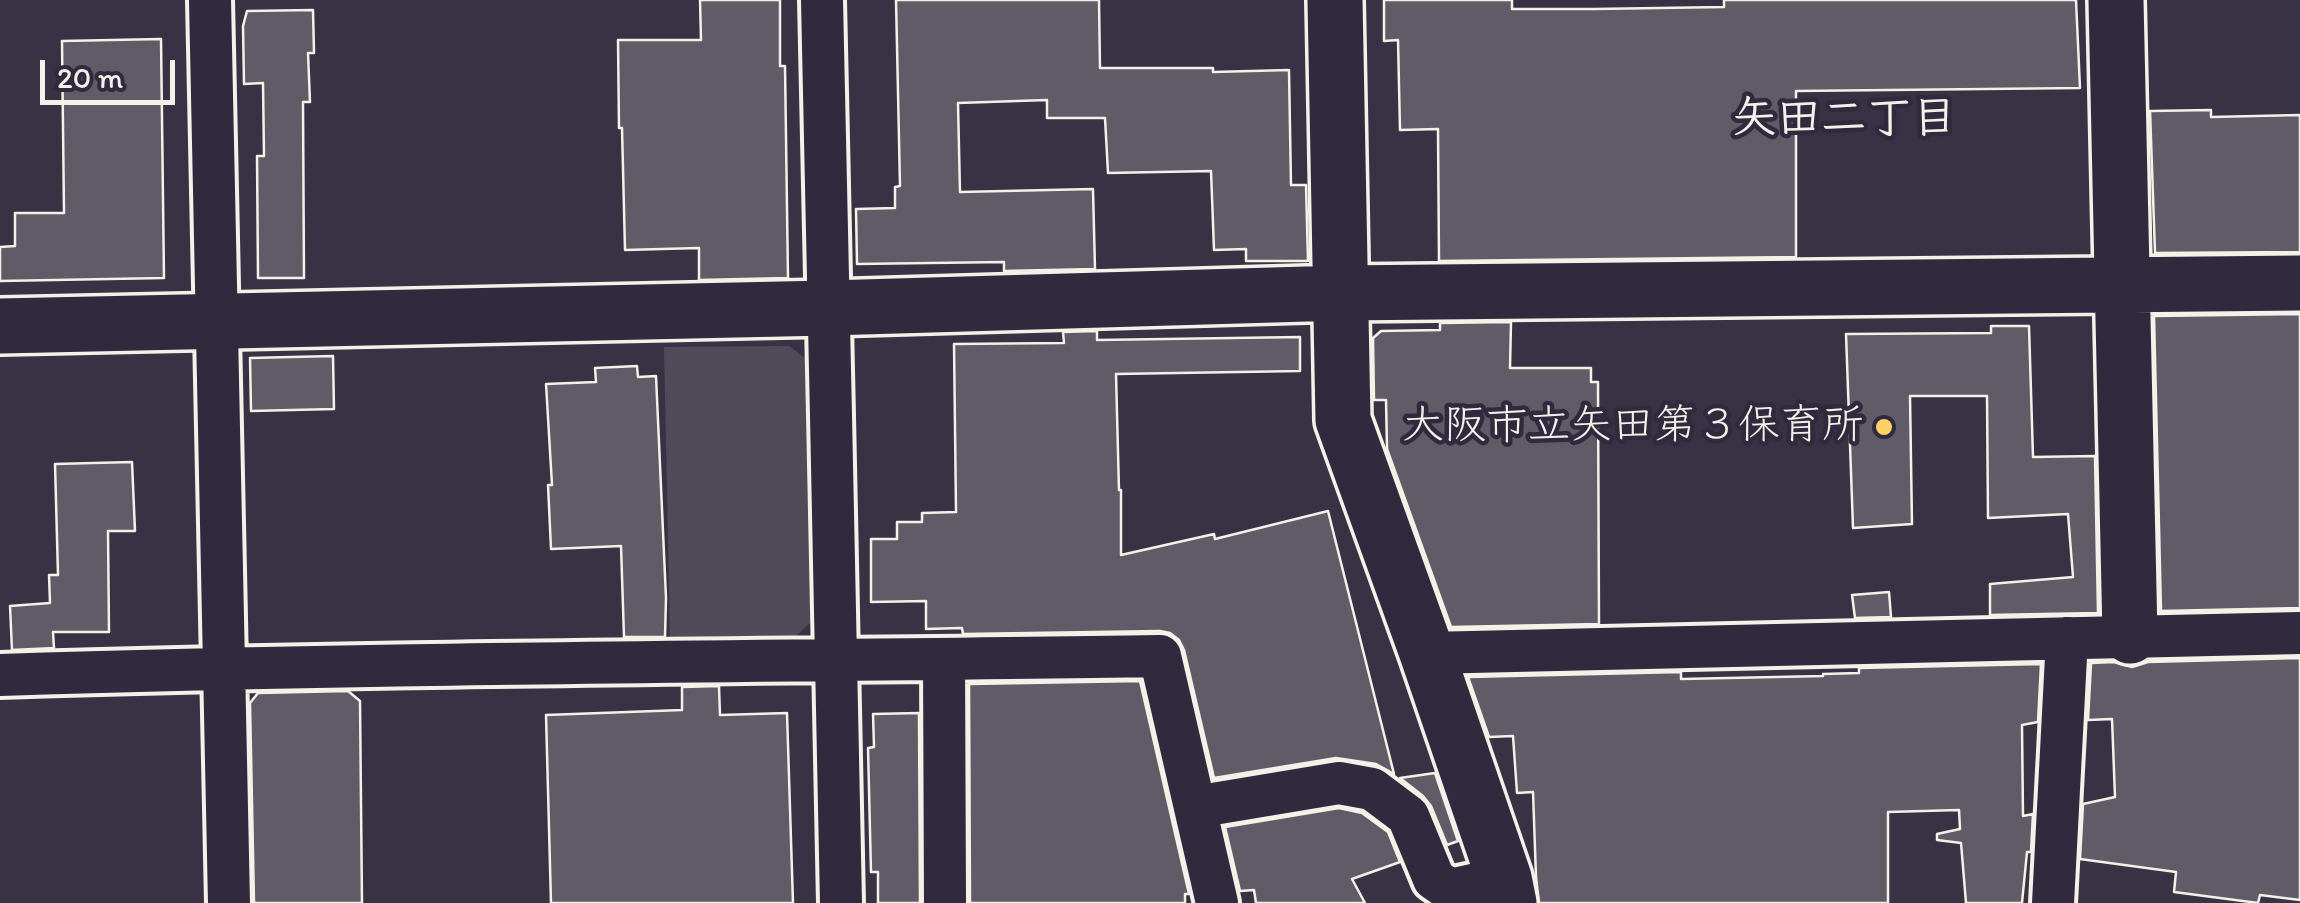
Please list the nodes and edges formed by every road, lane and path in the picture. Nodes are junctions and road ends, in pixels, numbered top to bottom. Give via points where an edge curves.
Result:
1 (210, 0) edge
2 (822, 0) edge
3 (1335, 0) edge
4 (2116, 0) edge
5 (2300, 283) edge
6 (2122, 285) junction
7 (1341, 293) junction
8 (828, 308) junction
9 (216, 323) junction
10 (0, 326) edge
11 (2300, 632) edge
12 (2130, 636) junction
13 (2067, 638) junction
14 (1427, 652) junction
15 (944, 659) junction
16 (838, 662) junction
17 (224, 668) junction
18 (0, 675) edge
19 (1195, 807) junction
20 (1506, 890) edge
21 (229, 903) edge
22 (840, 903) edge
23 (945, 903) edge
24 (1217, 903) edge
25 (2054, 903) edge

1 - 9 street
2 - 8 street
3 - 7 street
4 - 6 street
5 - 6 street
6 - 7 street
6 - 12 street
7 - 8 street
7 - 14 street via 1343,420
8 - 9 street
8 - 16 street
9 - 10 street
9 - 17 street
11 - 12 street
12 - 13 street
13 - 14 street
13 - 25 street
14 - 20 street
15 - 16 street
15 - 19 street via 1160,656
15 - 23 street
16 - 17 street
16 - 22 street
17 - 18 street
17 - 21 street
19 - 20 street via 1339,784 1372,789 1408,816 1434,879 1450,890
19 - 24 street

